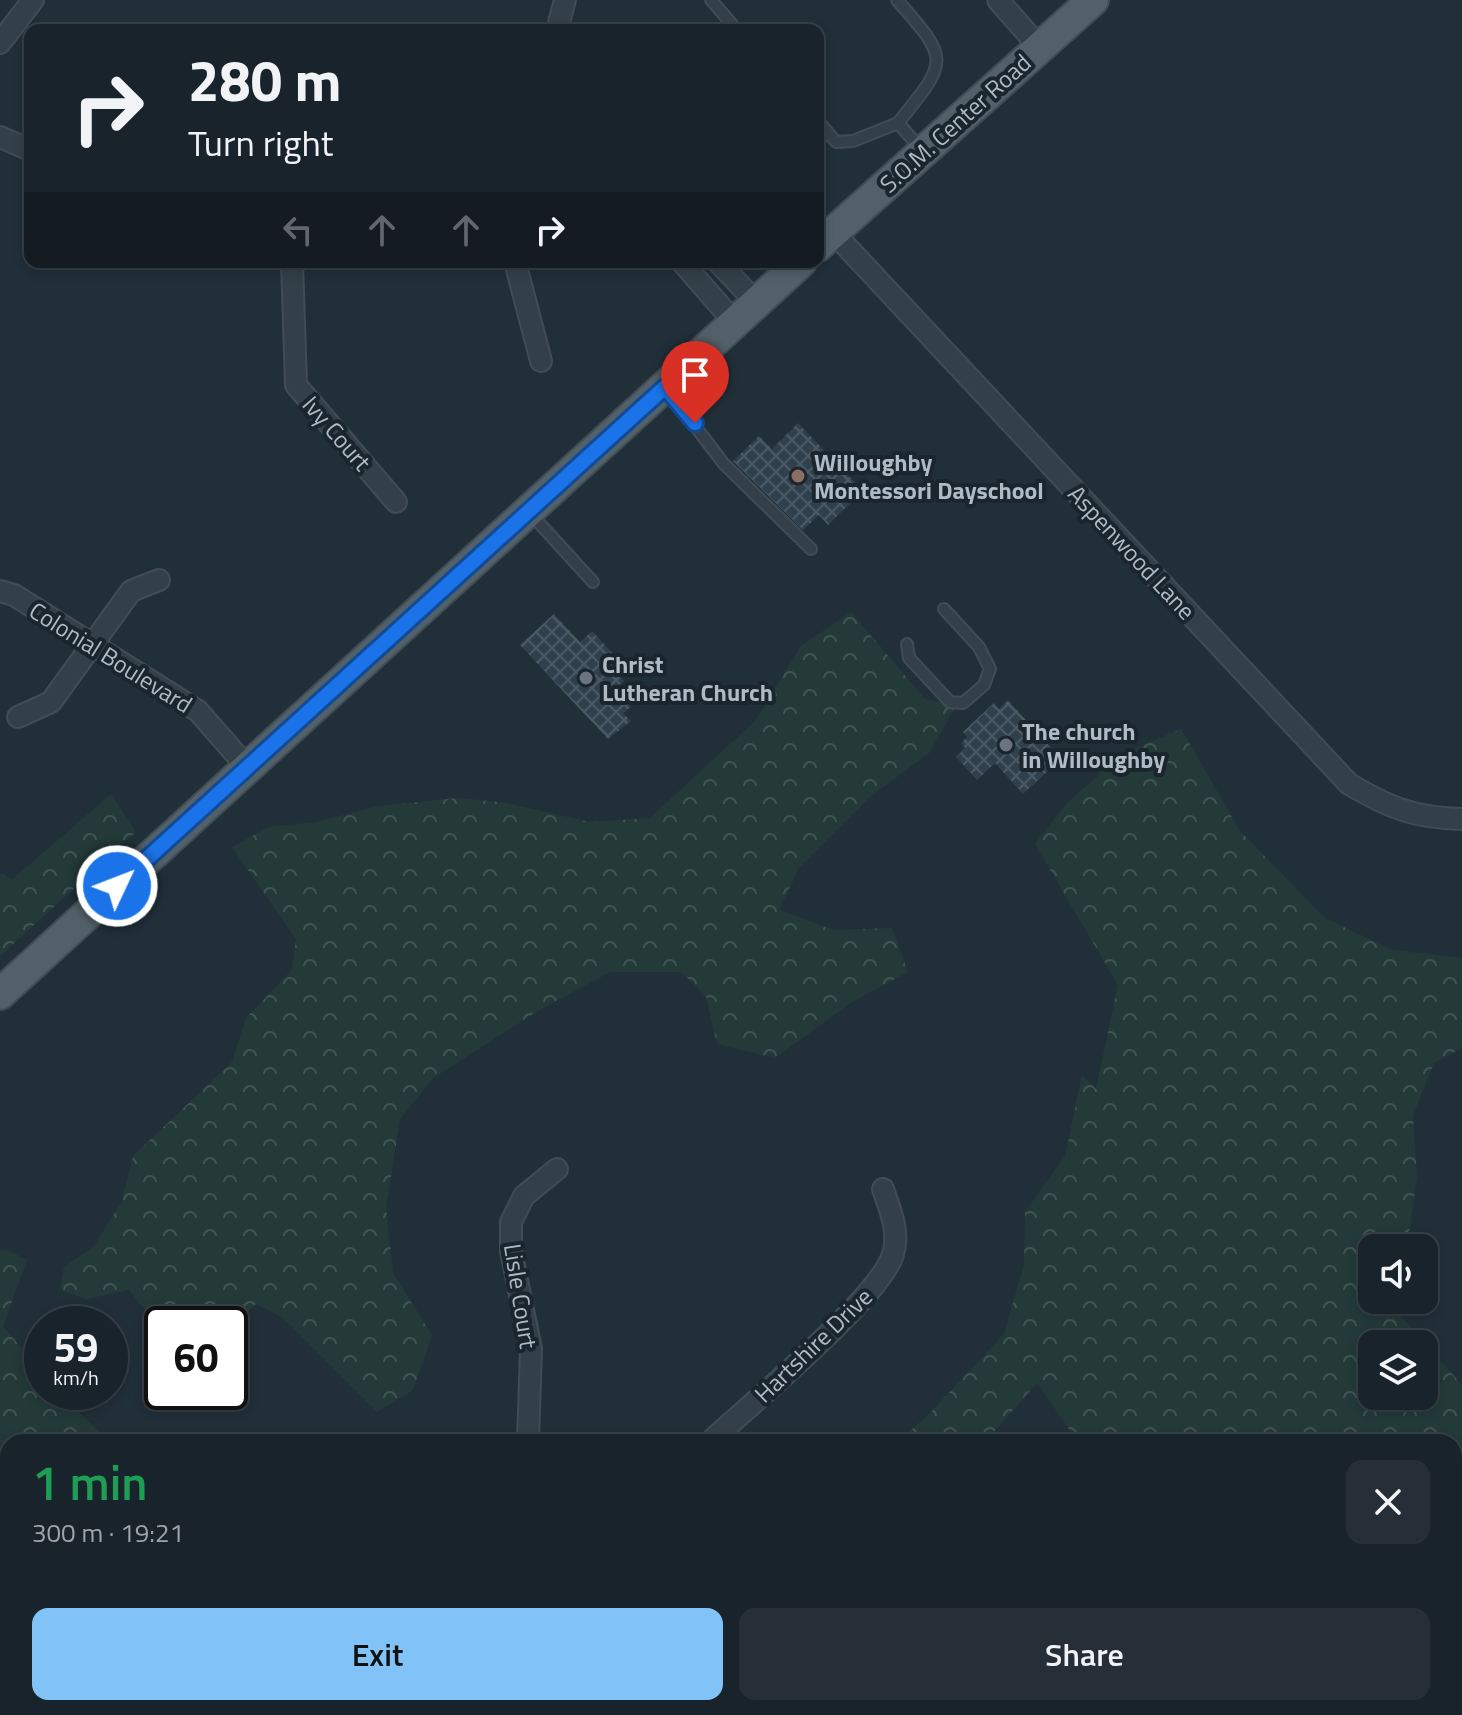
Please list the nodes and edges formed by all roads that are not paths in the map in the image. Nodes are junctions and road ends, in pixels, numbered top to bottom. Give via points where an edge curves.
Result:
1 (33, 0) edge
2 (565, 0) edge
3 (711, 0) edge
4 (897, 0) edge
5 (998, 0) edge
6 (1093, 0) edge
7 (559, 24) edge
8 (732, 24) edge
9 (0, 43) edge
10 (1040, 48) junction
11 (898, 123) junction
12 (824, 128) edge
13 (0, 137) edge
14 (24, 147) edge
15 (924, 151) junction
16 (826, 239) edge
17 (292, 268) edge
18 (517, 268) edge
19 (690, 268) edge
20 (721, 268) edge
21 (795, 268) edge
22 (746, 313) junction
23 (541, 361) dead end
24 (665, 387) junction
25 (396, 502) dead end
26 (528, 512) junction
27 (811, 549) dead end
28 (159, 580) dead end
29 (593, 582) dead end
30 (0, 591) edge
31 (944, 609) dead end
32 (91, 644) junction
33 (907, 644) dead end
34 (18, 717) dead end
35 (247, 767) junction
36 (1462, 819) edge
37 (0, 994) edge
38 (557, 1169) dead end
39 (883, 1189) dead end
40 (528, 1434) edge
41 (719, 1434) edge

1 - 9 street
2 - 7 street
3 - 8 lane
4 - 11 lane via 939,54 936,68
5 - 10 street
6 - 10 main road, S.O.M. Center Road
10 - 15 main road, S.O.M. Center Road
11 - 12 lane via 853,141 836,142
11 - 15 lane
13 - 14 street
15 - 16 main road, S.O.M. Center Road
16 - 36 street, Aspenwood Lane via 1349,784 1384,805 1423,818
17 - 25 street, Ivy Court via 296,385
18 - 23 street
19 - 22 street
20 - 22 street
21 - 22 main road
22 - 24 main road
24 - 26 main road
24 - 27 lane via 724,464
26 - 29 lane
26 - 35 main road
28 - 32 street via 131,591
30 - 32 street, Colonial Boulevard
31 - 33 lane via 985,657 990,669 984,685 963,703 950,702 909,658
32 - 34 street via 51,702
32 - 35 street, Colonial Boulevard via 198,711
35 - 37 main road
38 - 40 street, Lisle Court via 524,1196 511,1222 511,1251 531,1349
39 - 41 street, Hartshire Drive via 895,1227 893,1255 873,1290

